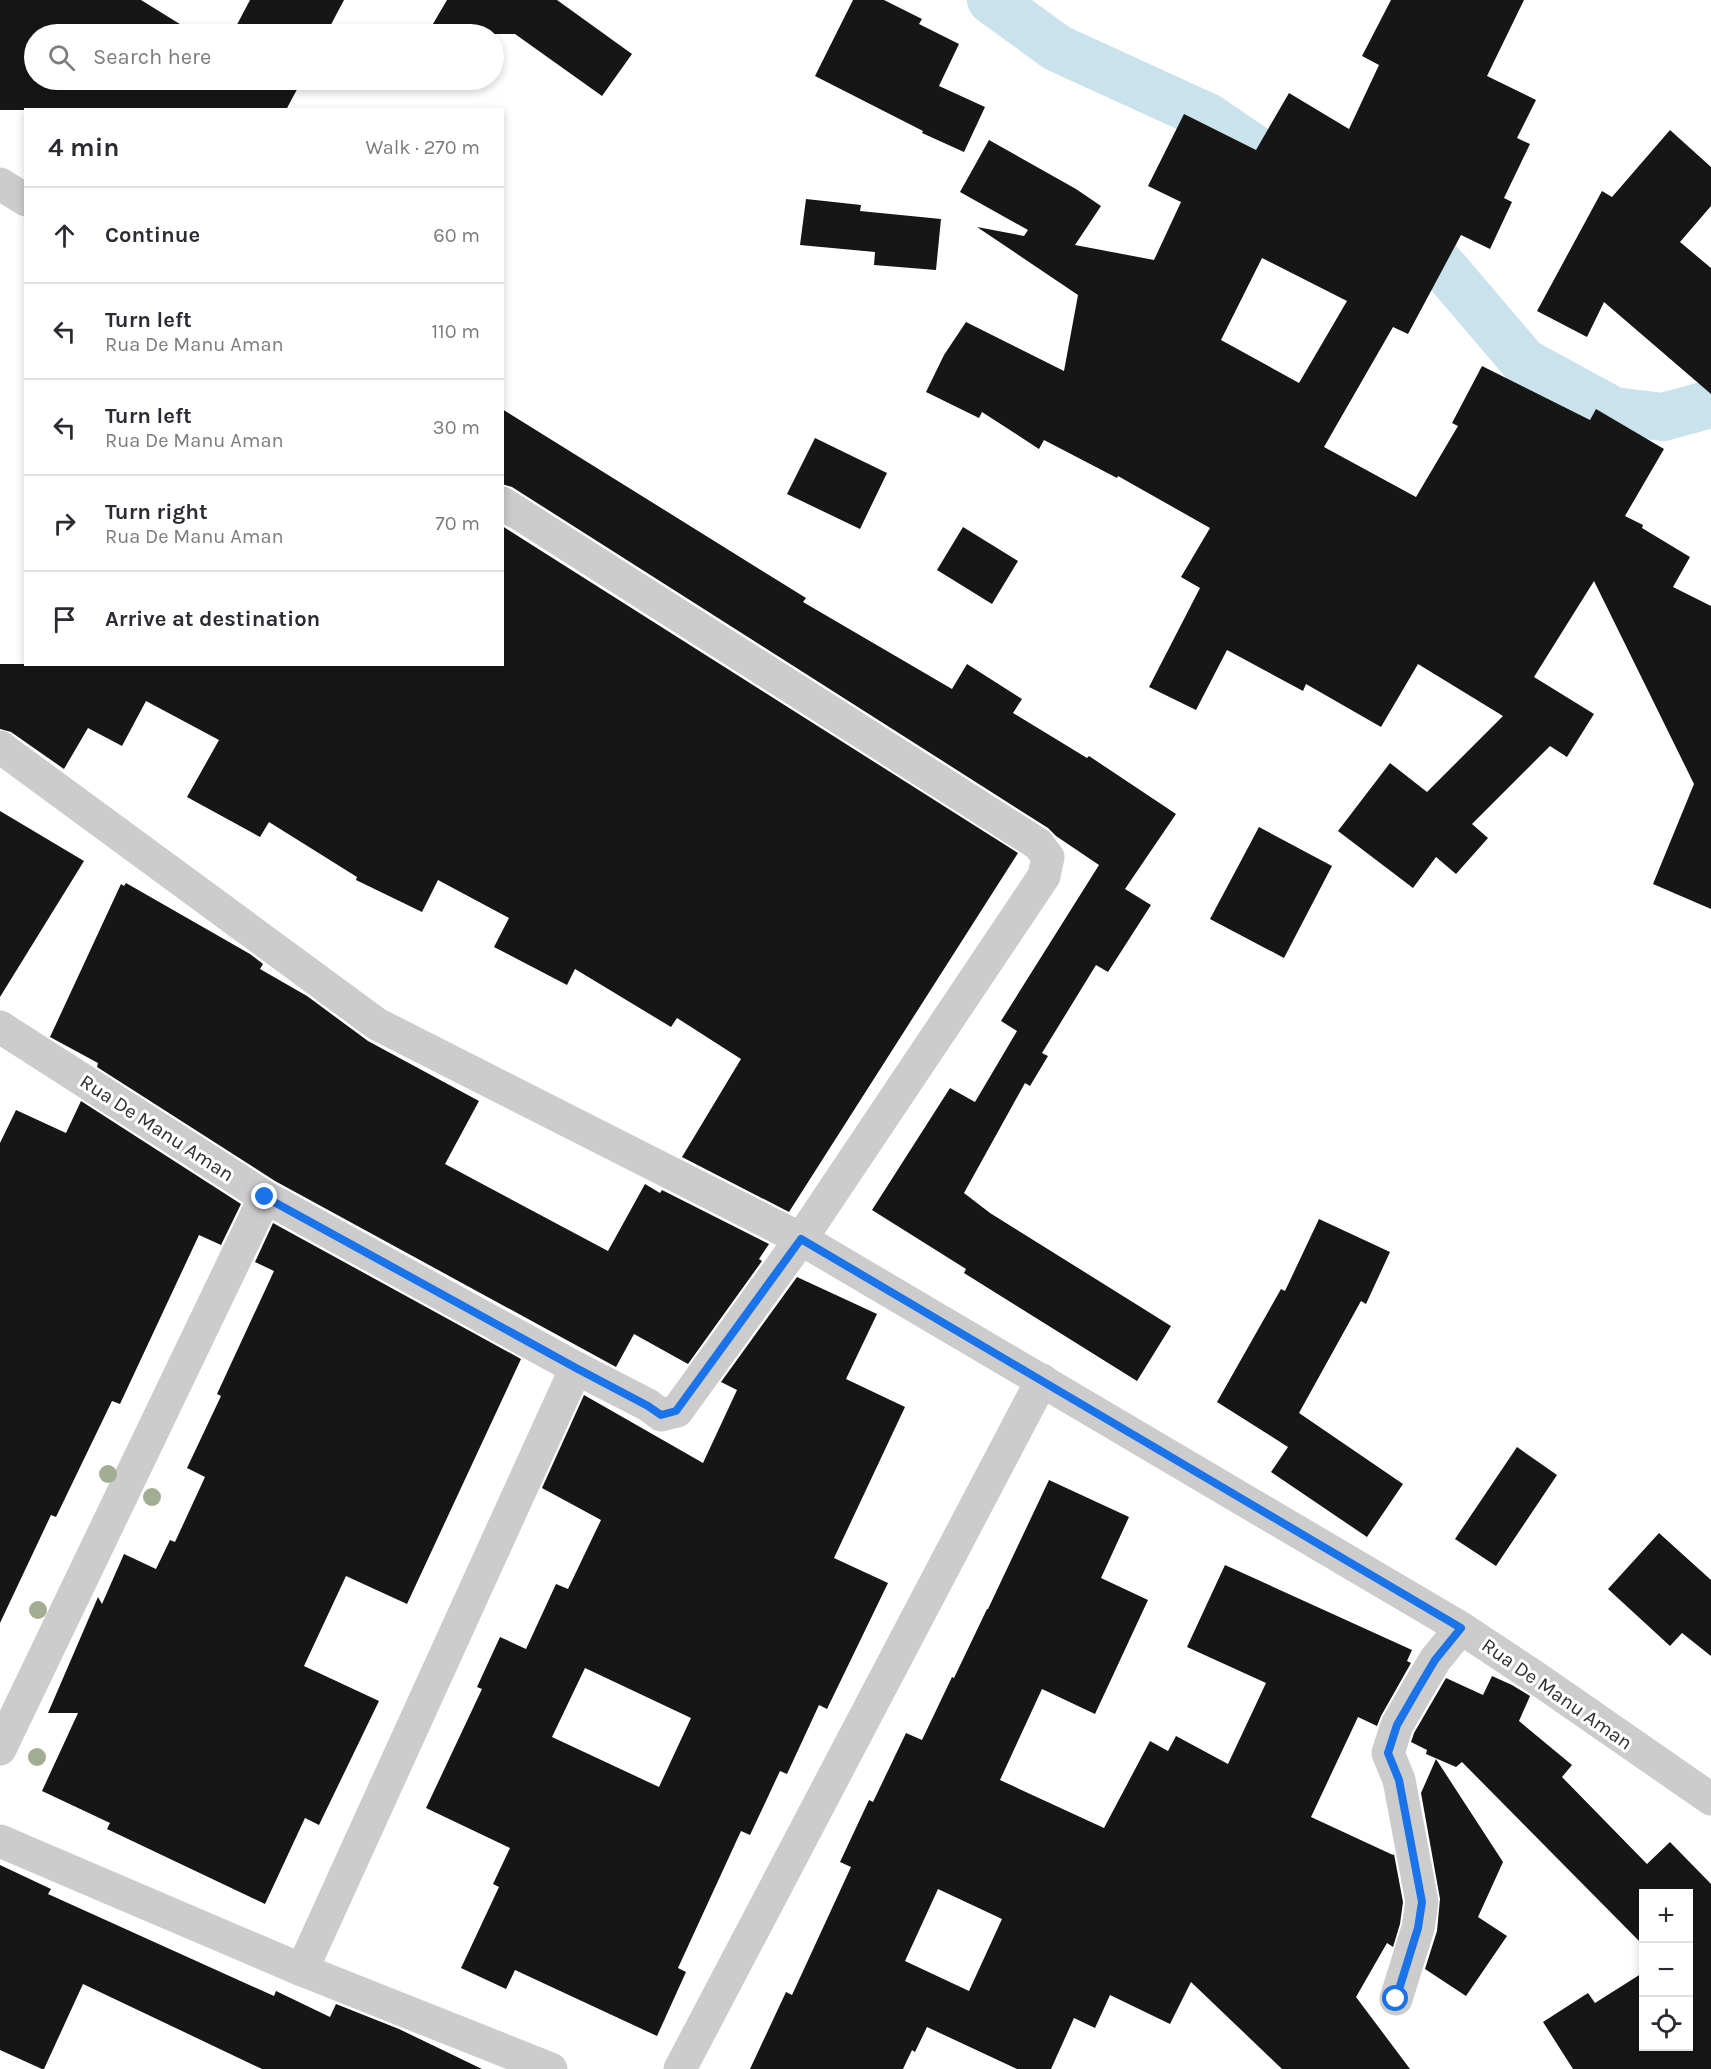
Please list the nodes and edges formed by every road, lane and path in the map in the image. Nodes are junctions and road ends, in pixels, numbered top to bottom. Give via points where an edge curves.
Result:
1 (0, 184) edge
2 (24, 199) edge
3 (504, 504) edge
4 (0, 747) edge
5 (0, 1027) edge
6 (265, 1197) junction
7 (801, 1239) junction
8 (576, 1368) junction
9 (1042, 1380) junction
10 (1461, 1628) junction
11 (0, 1749) edge
12 (1711, 1799) edge
13 (0, 1841) edge
14 (302, 1970) junction
15 (1396, 1999) dead end
16 (551, 2069) edge
17 (680, 2069) edge

1 - 2 street
3 - 7 street via 1038,844 1048,858 1044,876
4 - 7 street via 377,1024
5 - 6 street, Rua De Manu Aman
6 - 8 street, Rua De Manu Aman
6 - 11 street
7 - 8 street, Rua De Manu Aman via 676,1411 661,1415
7 - 9 street, Rua De Manu Aman
8 - 14 street
9 - 10 street, Rua De Manu Aman
9 - 17 street
10 - 12 street, Rua De Manu Aman
10 - 15 street via 1416,1692 1397,1725 1388,1753 1399,1780 1422,1902
13 - 14 street
14 - 16 street

